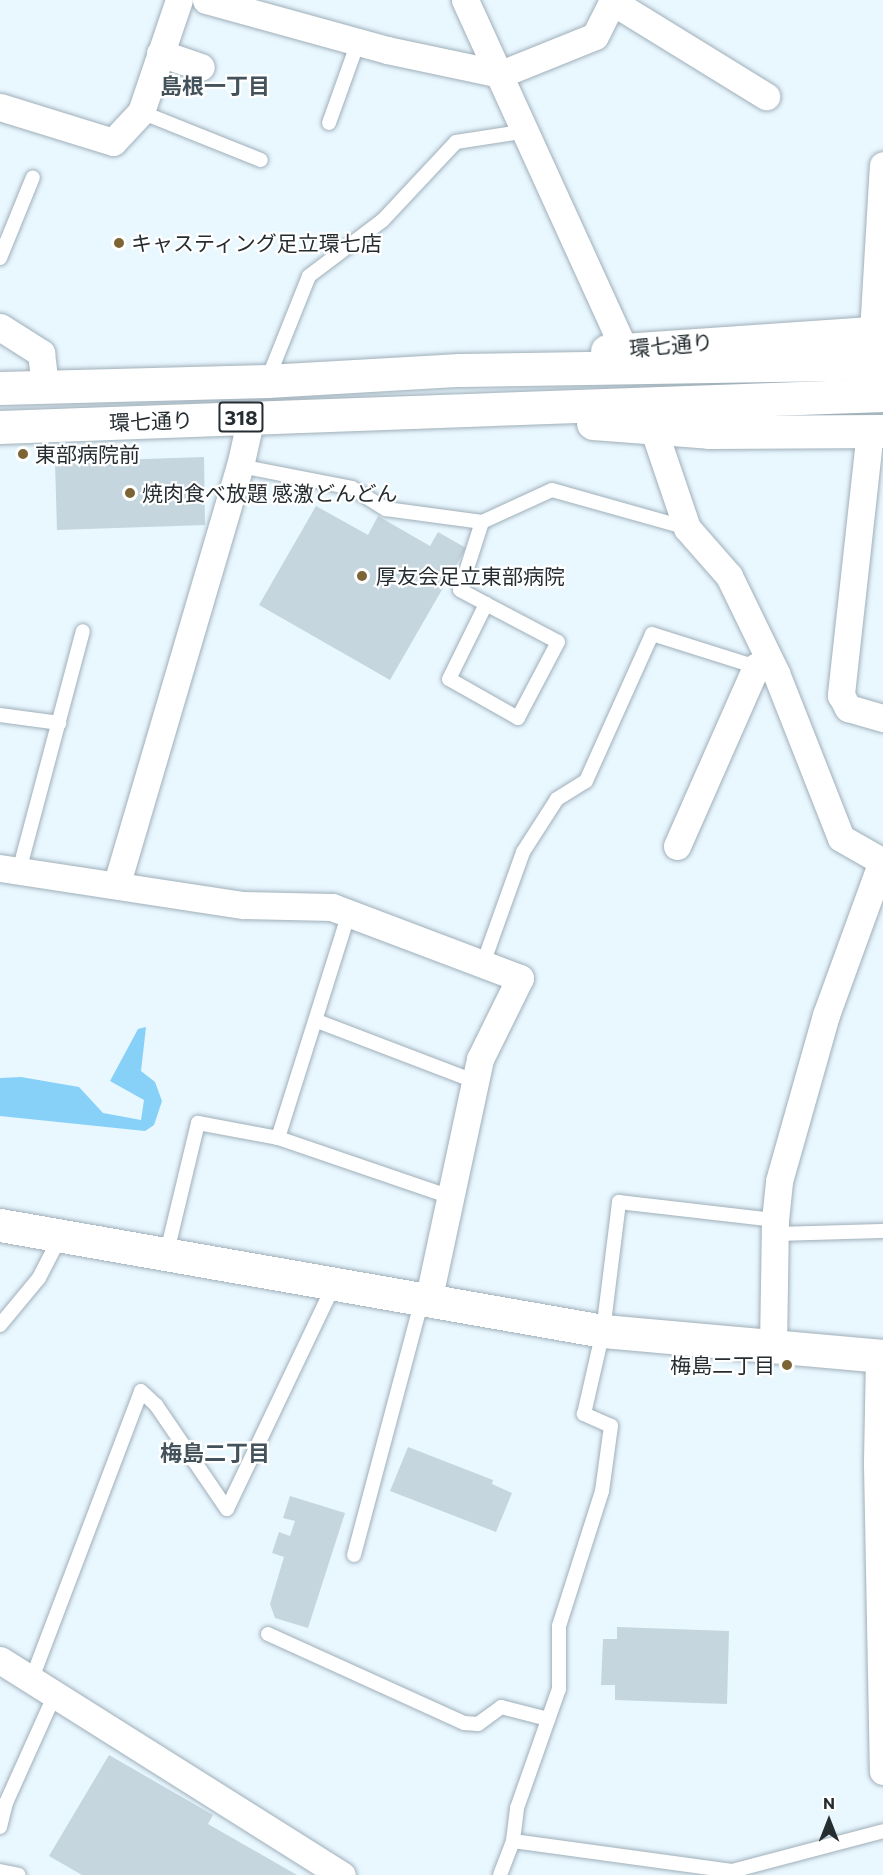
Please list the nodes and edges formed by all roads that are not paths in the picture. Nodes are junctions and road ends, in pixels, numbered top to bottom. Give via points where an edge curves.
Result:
1 (206, 0) edge
2 (465, 0) edge
3 (176, 1) edge
4 (613, 1) edge
5 (358, 42) junction
6 (160, 53) junction
7 (201, 67) dead end
8 (501, 74) junction
9 (766, 96) dead end
10 (0, 107) edge
11 (141, 112) junction
12 (329, 123) dead end
13 (527, 131) junction
14 (261, 160) dead end
15 (883, 165) edge
16 (33, 177) dead end
17 (0, 258) edge
18 (0, 327) edge
19 (878, 332) edge
20 (624, 349) junction
21 (883, 363) edge
22 (460, 370) junction
23 (267, 381) junction
24 (45, 386) junction
25 (0, 388) edge
26 (883, 395) edge
27 (481, 411) junction
28 (250, 417) junction
29 (0, 427) edge
30 (653, 428) junction
31 (876, 431) edge
32 (240, 466) junction
33 (482, 522) junction
34 (687, 528) junction
35 (486, 604) junction
36 (83, 631) dead end
37 (766, 670) junction
38 (0, 715) edge
39 (883, 718) edge
40 (59, 723) junction
41 (677, 846) dead end
42 (882, 861) edge
43 (10, 869) edge
44 (117, 883) junction
45 (349, 913) junction
46 (484, 961) junction
47 (317, 1021) junction
48 (474, 1082) junction
49 (278, 1138) junction
50 (450, 1197) junction
51 (0, 1225) edge
52 (775, 1227) junction
53 (883, 1231) edge
54 (61, 1235) junction
55 (166, 1256) junction
56 (334, 1285) junction
57 (425, 1300) junction
58 (0, 1325) edge
59 (603, 1331) junction
60 (773, 1347) junction
61 (881, 1356) edge
62 (354, 1555) dead end
63 (268, 1634) dead end
64 (0, 1660) edge
65 (31, 1681) junction
66 (54, 1696) junction
67 (548, 1719) junction
68 (883, 1771) edge
69 (0, 1827) edge
70 (883, 1831) edge
71 (513, 1841) junction
72 (0, 1870) edge
73 (19, 1875) edge
74 (342, 1875) edge
75 (500, 1875) edge

1 - 5 street
2 - 8 street
3 - 6 street
4 - 8 street via 595,36
4 - 9 street
5 - 8 street
5 - 12 lane
6 - 7 street
6 - 11 street
8 - 13 street
10 - 11 street via 113,142
11 - 14 lane
13 - 20 street
13 - 23 lane via 456,142 383,220 309,276
15 - 19 street
16 - 17 lane
18 - 24 street via 41,353
19 - 20 main road, 環七通り / 318
20 - 22 main road, 環七通り / 318
21 - 22 main road, 環七通り / 318
22 - 23 main road, 環七通り / 318
23 - 24 main road, 環七通り / 318
24 - 25 main road, 環七通り / 318
26 - 27 main road, 環七通り / 318
27 - 28 main road, 環七通り / 318
27 - 30 main road, 環七通り / 318
28 - 29 main road, 環七通り / 318
28 - 32 street
30 - 31 main road, 環七通り / 318 via 779,433
30 - 34 street
31 - 39 street via 841,695 848,708
32 - 33 lane via 352,488 386,509
32 - 44 street
33 - 34 lane via 552,490
33 - 35 lane via 460,590
34 - 37 street via 729,576
35 - 35 lane via 558,642 518,718 449,679
36 - 40 lane
37 - 41 street
37 - 42 street via 841,838
37 - 46 lane via 652,634 586,781 557,799 523,852
38 - 40 lane
40 - 43 lane
42 - 52 street via 826,1014 780,1181
43 - 44 street
44 - 45 street via 243,905 332,907
45 - 46 street
45 - 47 lane
46 - 48 street via 520,978 480,1059
47 - 48 lane
47 - 49 lane
48 - 50 street
49 - 50 lane
49 - 55 lane via 198,1123
50 - 57 street
51 - 54 main road
52 - 53 lane
52 - 59 lane via 619,1202
52 - 60 street
54 - 55 main road
54 - 58 lane via 39,1278
55 - 56 main road
56 - 57 main road
56 - 65 lane via 227,1509 156,1405 141,1391
57 - 59 main road
57 - 62 lane
59 - 60 main road
59 - 67 lane via 584,1414 611,1426 602,1491 559,1626 559,1689
60 - 61 main road
61 - 68 street via 877,1465
63 - 67 lane via 464,1723 478,1724 501,1707
64 - 65 street
65 - 66 street
66 - 69 lane via 6,1803
66 - 74 street
67 - 71 lane via 517,1808
70 - 71 lane via 732,1871
71 - 75 lane
72 - 73 lane

